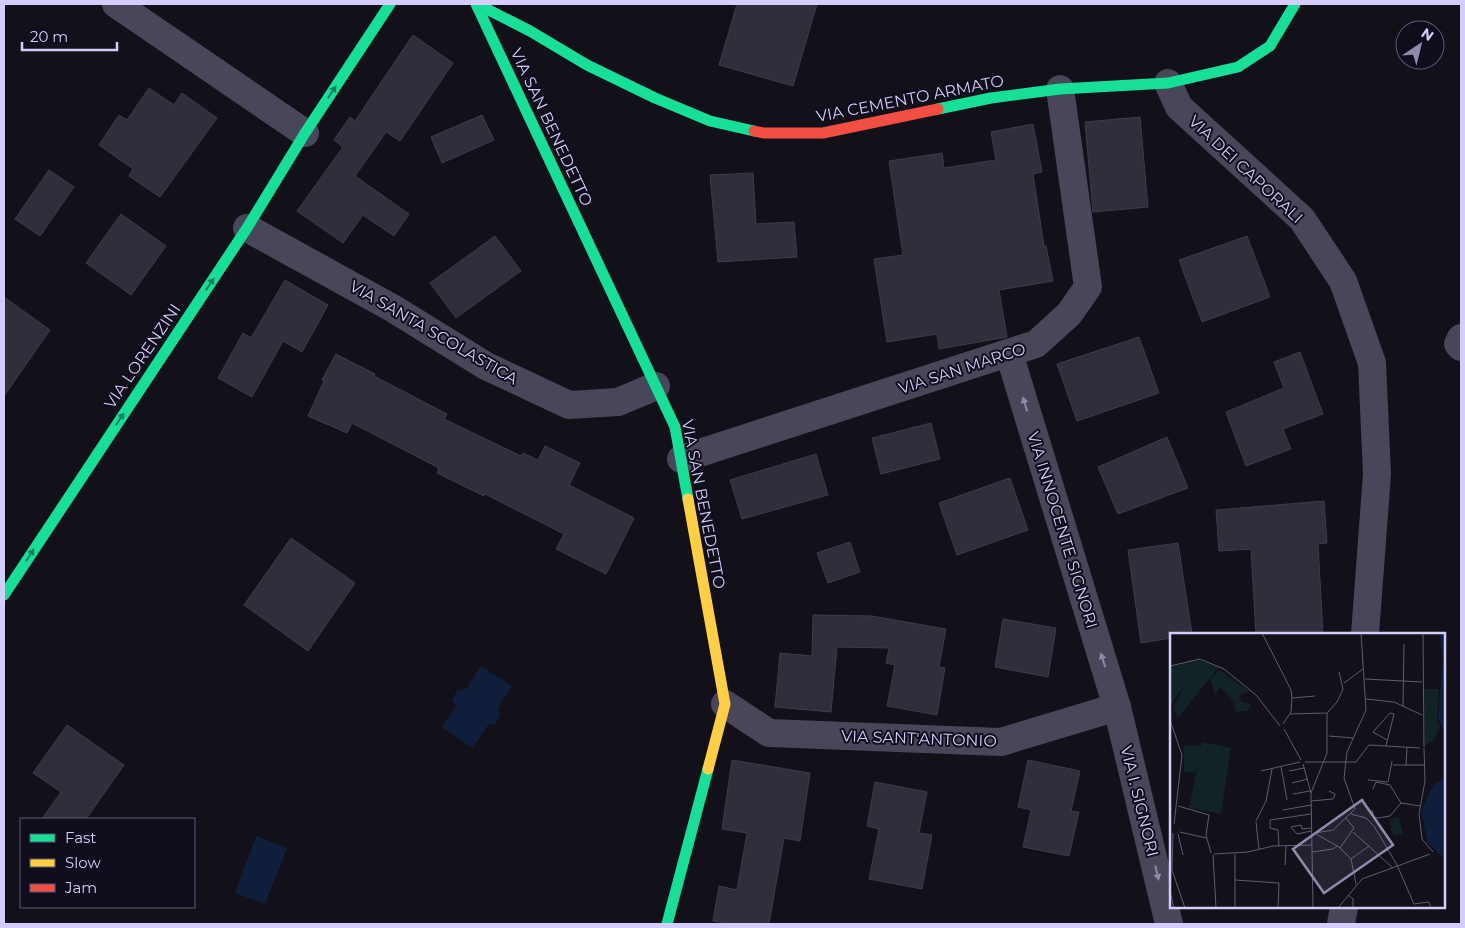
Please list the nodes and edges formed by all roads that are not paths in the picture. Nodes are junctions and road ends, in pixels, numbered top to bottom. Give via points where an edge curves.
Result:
1 (116, 4) edge
2 (390, 4) edge
3 (476, 4) edge
4 (1295, 4) edge
5 (1168, 83) junction
6 (1060, 89) junction
7 (305, 133) junction
8 (247, 228) junction
9 (1461, 338) edge
10 (1461, 347) edge
11 (1009, 353) junction
12 (656, 386) junction
13 (681, 459) junction
14 (4, 595) edge
15 (1365, 633) edge
16 (725, 704) junction
17 (1117, 707) junction
18 (1344, 908) edge
19 (667, 924) edge
20 (1169, 924) edge
21 (1341, 924) edge

1 - 7 street
7 -> 2 street, VIA LORENZINI
3 - 6 street, VIA CEMENTO ARMATO via 655,98 710,121 763,133 822,133 991,98
3 - 12 street, VIA SAN BENEDETTO
4 - 5 street, VIA CEMENTO ARMATO via 1270,46 1238,68
5 - 6 street, VIA CEMENTO ARMATO
5 - 15 street, VIA DEI CAPORALI via 1179,107 1302,219 1343,281 1372,363 1377,474
6 - 11 street, VIA SAN MARCO via 1088,287 1069,314 1036,344
7 - 8 street, VIA LORENZINI
8 - 12 street, VIA SANTA SCOLASTICA via 394,309 486,366 569,405 618,402
14 -> 8 street, VIA LORENZINI
9 - 10 street via 1458,344
11 - 13 street, VIA SAN MARCO
17 -> 11 street, VIA INNOCENTE SIGNORI
12 - 13 street, VIA SAN BENEDETTO via 675,426
13 - 16 street, VIA SAN BENEDETTO
16 - 17 street, VIA SANT'ANTONIO via 769,733 1000,742
16 - 19 street, VIA SAN BENEDETTO
17 -> 20 street, VIA I. SIGNORI
18 - 21 street

